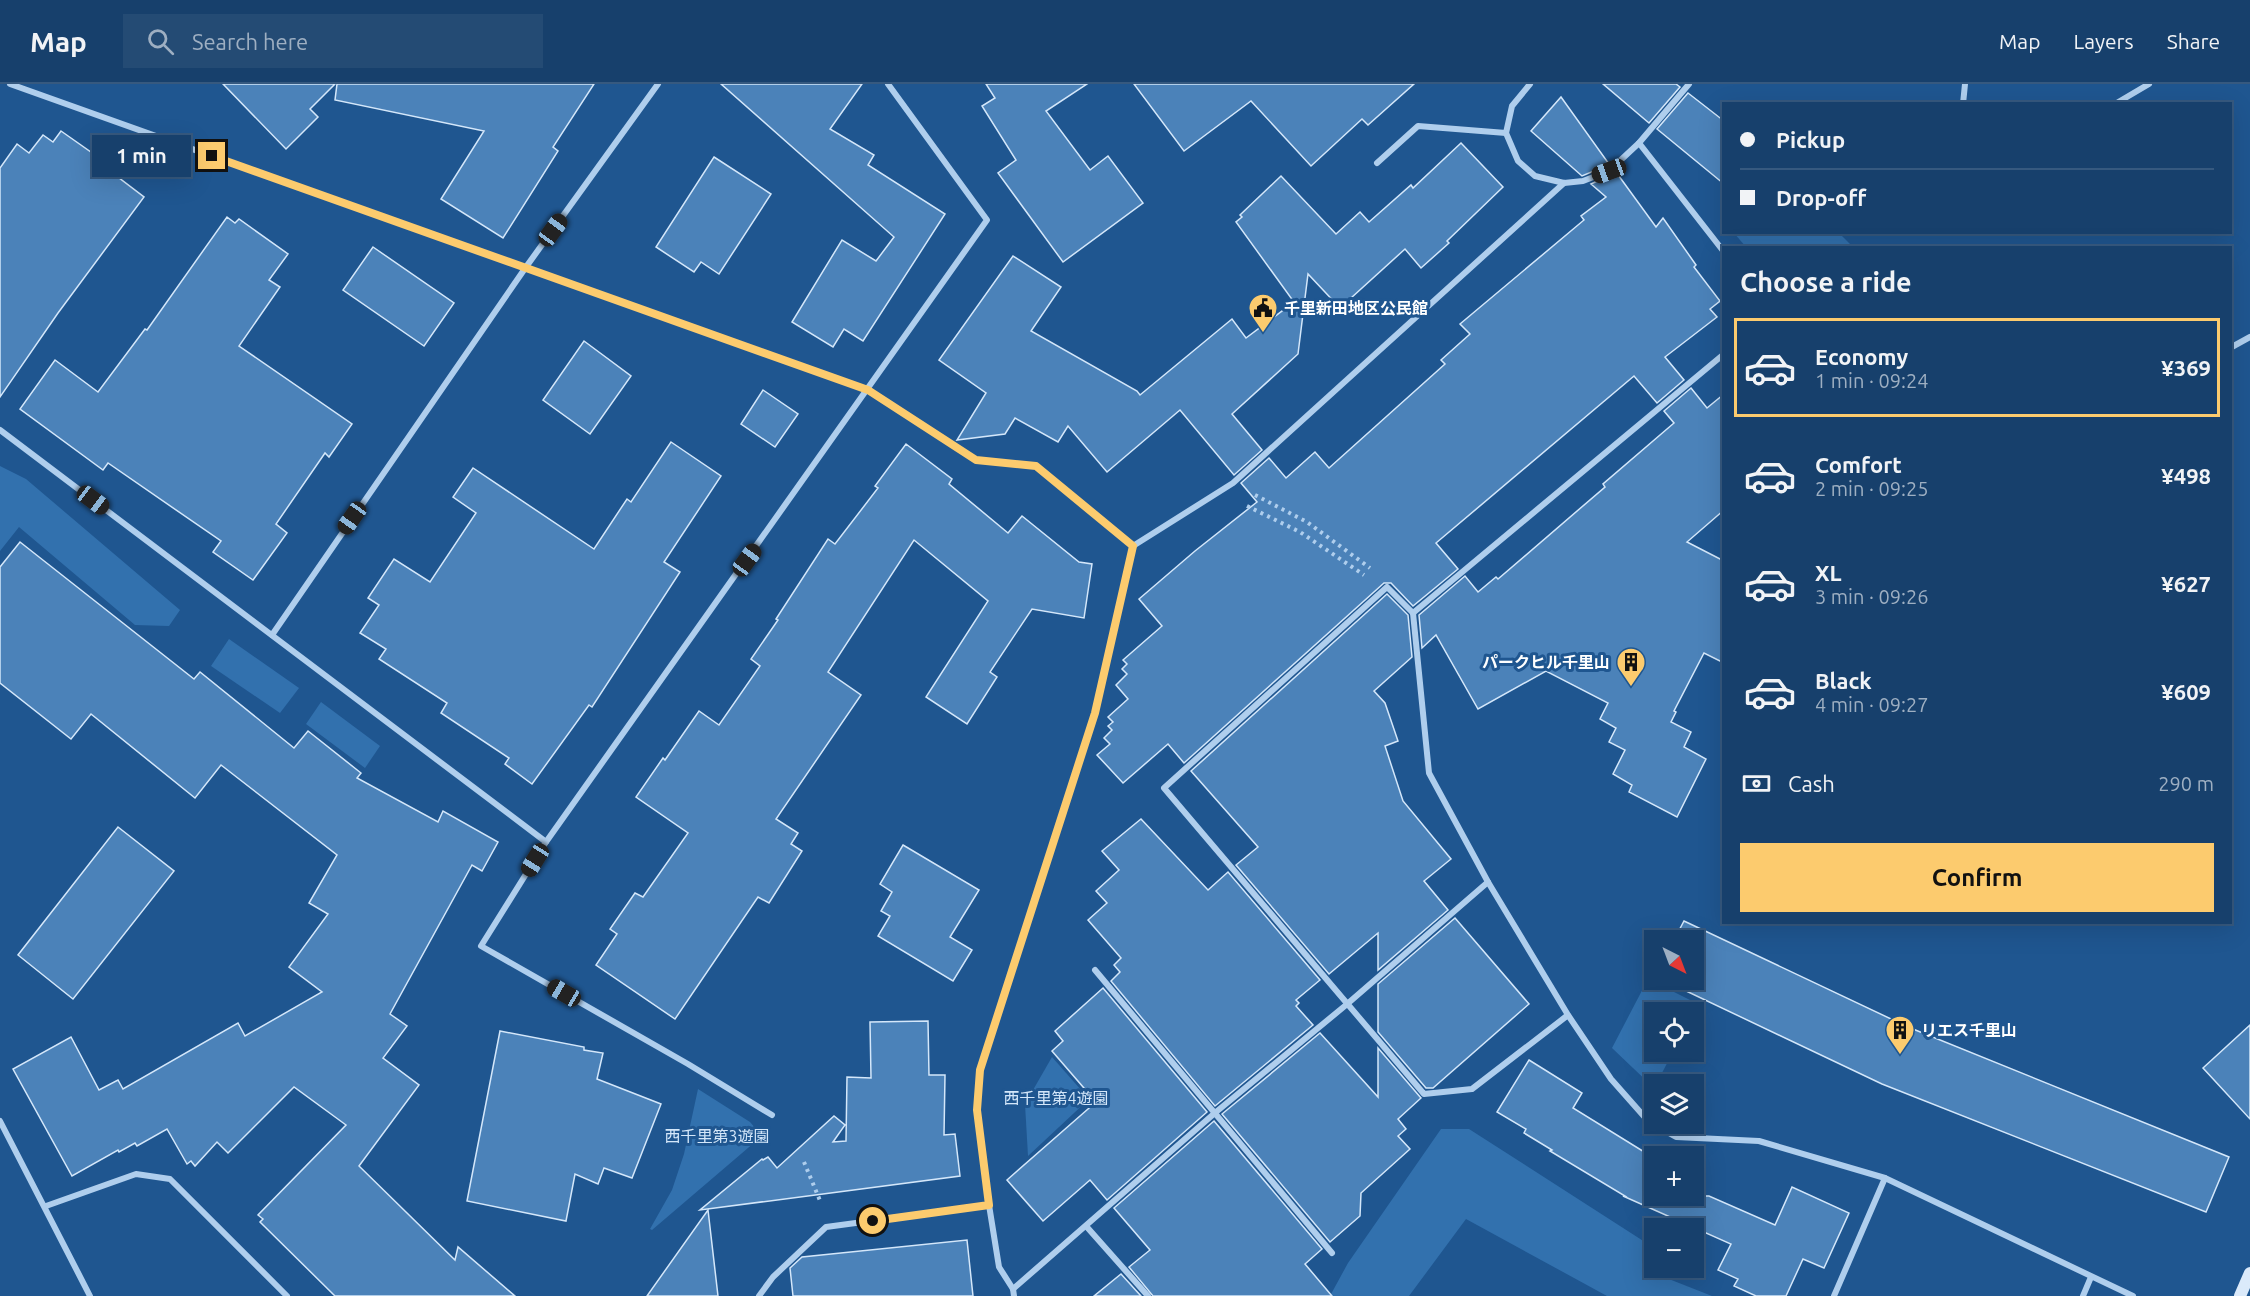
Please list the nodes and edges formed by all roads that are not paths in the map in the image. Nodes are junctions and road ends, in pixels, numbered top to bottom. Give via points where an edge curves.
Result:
1 (10, 84) edge
2 (658, 84) edge
3 (888, 84) edge
4 (1530, 84) edge
5 (1689, 84) edge
6 (1965, 84) edge
7 (2149, 84) edge
8 (1963, 102) edge
9 (2118, 102) edge
10 (1506, 133) junction
11 (1639, 143) junction
12 (1377, 163) dead end
13 (1564, 183) junction
14 (1722, 249) edge
15 (526, 267) junction
16 (2250, 337) edge
17 (2232, 347) edge
18 (1722, 356) edge
19 (868, 390) junction
20 (0, 430) edge
21 (1133, 546) junction
22 (1413, 613) junction
23 (272, 634) junction
24 (546, 842) junction
25 (1488, 882) junction
26 (1095, 970) dead end
27 (1346, 1005) junction
28 (1568, 1015) junction
29 (1216, 1112) junction
30 (772, 1116) dead end
31 (0, 1121) edge
32 (1885, 1178) junction
33 (989, 1205) junction
34 (46, 1206) junction
35 (1086, 1226) junction
36 (1332, 1253) dead end
37 (2250, 1273) edge
38 (2091, 1277) junction
39 (1014, 1292) edge
40 (90, 1296) edge
41 (287, 1296) edge
42 (759, 1296) edge
43 (1148, 1296) edge
44 (1834, 1296) edge
45 (2083, 1296) edge
46 (2133, 1296) edge
47 (2240, 1296) edge

1 - 15 street
2 - 15 street
3 - 19 street via 987,220
4 - 10 street via 1512,106
5 - 11 street
6 - 8 street
7 - 9 street
10 - 12 street via 1418,126
10 - 13 street via 1518,161 1535,176
11 - 13 street via 1609,171
11 - 14 street
13 - 21 street via 1233,483
15 - 19 street
15 - 23 street
16 - 17 street
18 - 22 street
19 - 21 street via 976,460 1036,466
19 - 24 street
20 - 23 street
21 - 33 street via 1095,713 980,1070 977,1110
22 - 25 street via 1429,773
22 - 27 street via 1387,587 1164,788
23 - 24 street
24 - 30 street via 481,946
25 - 27 street
25 - 28 street
26 - 29 street
27 - 28 street via 1424,1094 1472,1089
27 - 29 street
28 - 32 street via 1611,1079 1649,1122 1676,1137 1759,1141
29 - 35 street
29 - 36 street
31 - 34 street
32 - 38 street
32 - 44 street
33 - 39 street via 999,1267
33 - 42 street via 826,1227 773,1277
34 - 40 street
34 - 41 street via 136,1174 170,1179
35 - 39 street
35 - 43 street
37 - 47 main road
38 - 45 street
38 - 46 street

